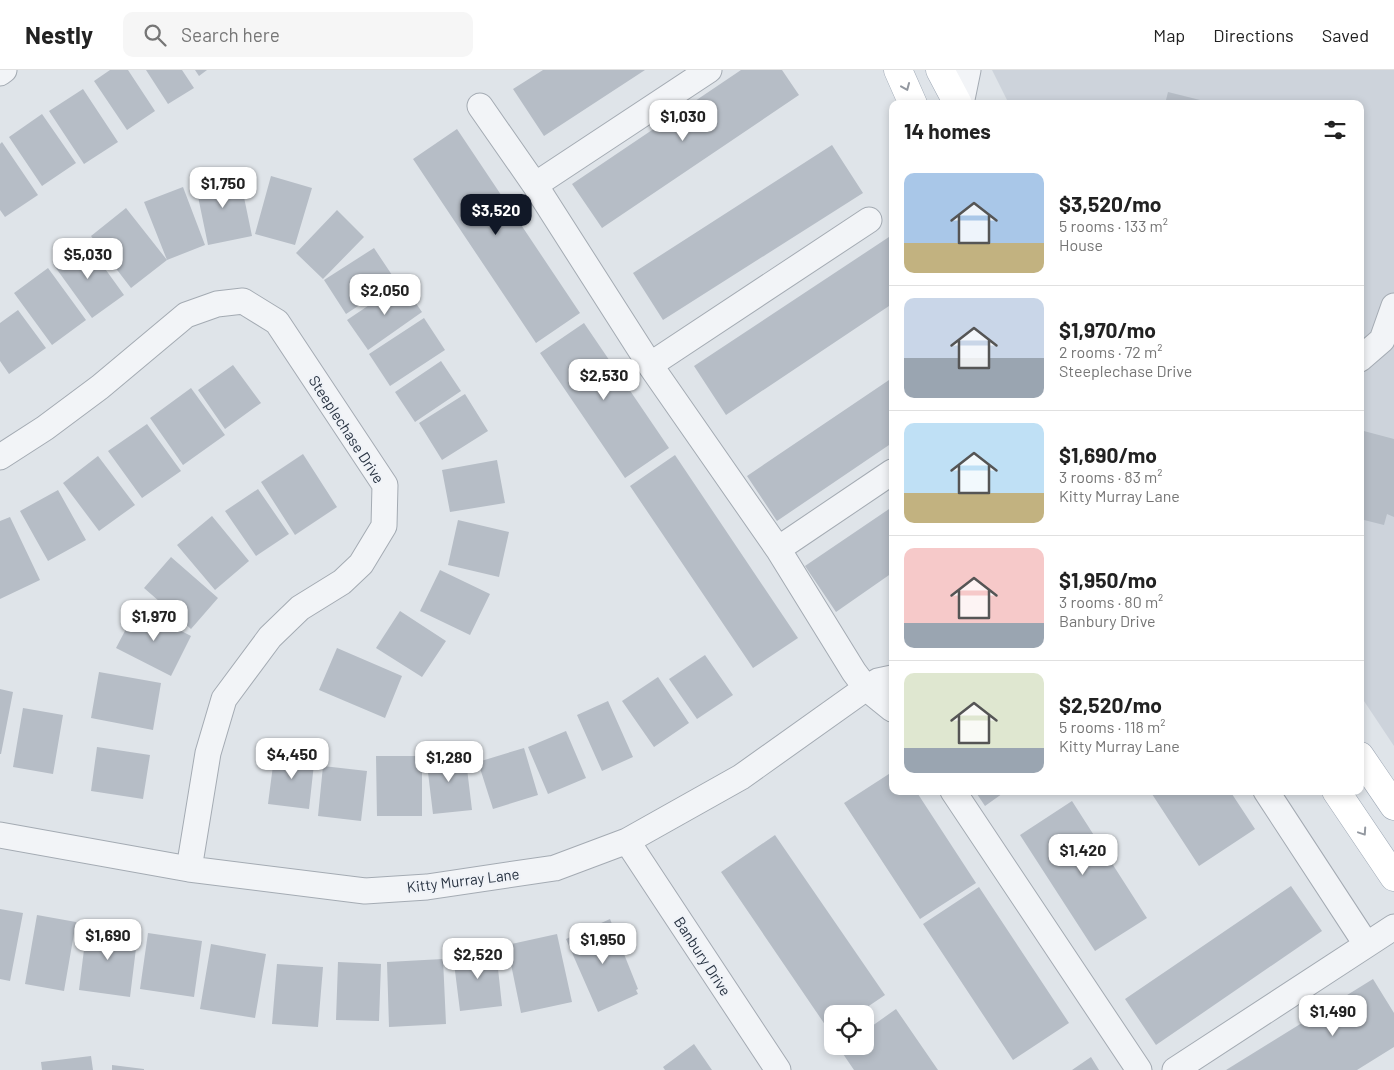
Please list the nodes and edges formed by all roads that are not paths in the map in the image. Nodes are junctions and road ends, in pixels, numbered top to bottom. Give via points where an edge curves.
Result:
1 (4, 70) edge
2 (709, 70) edge
3 (898, 70) edge
4 (940, 70) edge
5 (968, 70) edge
6 (0, 73) edge
7 (911, 100) edge
8 (958, 100) edge
9 (961, 100) edge
10 (480, 106) dead end
11 (535, 186) junction
12 (869, 220) dead end
13 (1394, 306) edge
14 (1388, 341) edge
15 (1364, 356) edge
16 (650, 365) junction
17 (0, 457) edge
18 (889, 474) edge
19 (778, 549) junction
20 (889, 665) edge
21 (879, 682) edge
22 (889, 703) edge
23 (1364, 761) edge
24 (1390, 792) edge
25 (956, 795) edge
26 (1269, 795) edge
27 (1339, 795) edge
28 (0, 835) edge
29 (627, 841) junction
30 (189, 869) junction
31 (1394, 877) edge
32 (1394, 927) edge
33 (1366, 944) junction
34 (778, 1070) edge
35 (1139, 1070) edge
36 (1175, 1070) edge

1 - 6 street
2 - 11 street
3 -> 7 main road
4 - 8 main road
5 - 9 street
10 - 11 street
11 - 16 street
12 - 16 street
13 - 14 street
14 - 15 street
16 - 19 street
17 - 30 street, Steeplechase Drive via 100,387 186,315 217,304 243,301 277,322 385,485 384,526 361,564 342,582 300,608 270,637 224,699 208,754
18 - 19 street
19 - 21 street via 854,672
20 - 21 street, Kitty Murray Lane
21 - 22 street
21 - 29 street, Kitty Murray Lane via 741,777
23 - 24 main road
25 - 35 street
26 - 33 street
27 -> 31 main road
28 - 30 street, Kitty Murray Lane
29 - 30 street, Kitty Murray Lane via 555,868 427,886 364,891
29 - 34 street, Banbury Drive
32 - 33 street
33 - 36 street

